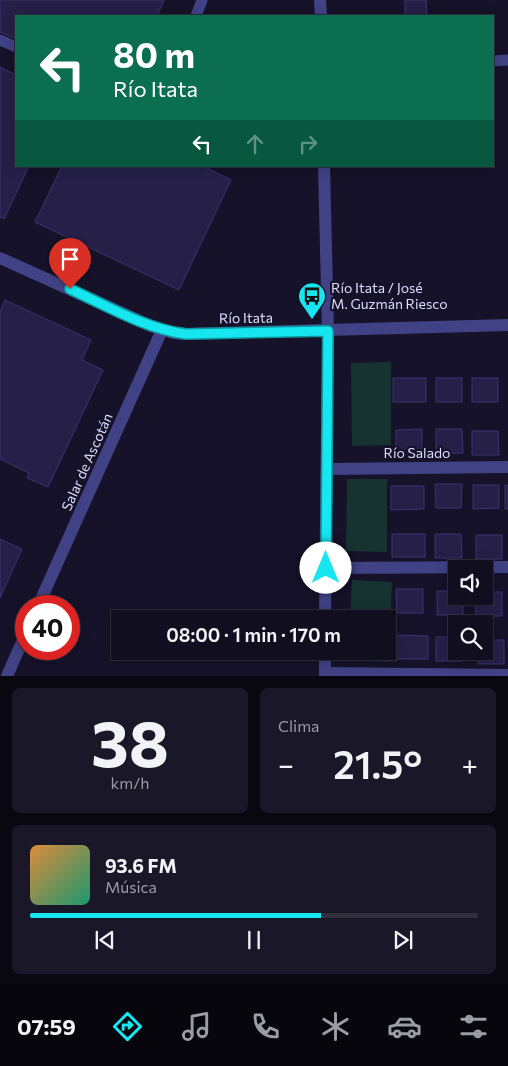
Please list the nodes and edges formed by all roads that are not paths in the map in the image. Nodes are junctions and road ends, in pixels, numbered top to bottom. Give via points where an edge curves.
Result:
1 (202, 0) edge
2 (320, 0) edge
3 (196, 15) edge
4 (321, 15) edge
5 (0, 40) edge
6 (15, 47) edge
7 (508, 60) edge
8 (494, 61) edge
9 (324, 167) edge
10 (0, 258) edge
11 (508, 325) edge
12 (162, 330) junction
13 (328, 331) junction
14 (508, 467) edge
15 (327, 469) junction
16 (508, 566) edge
17 (326, 568) junction
18 (43, 595) edge
19 (325, 610) edge
20 (15, 659) edge
21 (325, 660) edge
22 (325, 674) edge
23 (508, 674) edge
24 (8, 676) edge

1 - 3 lane
2 - 4 street
5 - 6 lane
7 - 8 lane
9 - 13 street
10 - 12 street, Río Itata
11 - 13 street, Río Itata
12 - 13 street, Río Itata via 186,334
12 - 18 street, Salar de Ascotán
13 - 15 street
14 - 15 street, Río Salado
15 - 17 street
16 - 17 street
17 - 19 street
20 - 24 street
21 - 22 street
22 - 23 street

